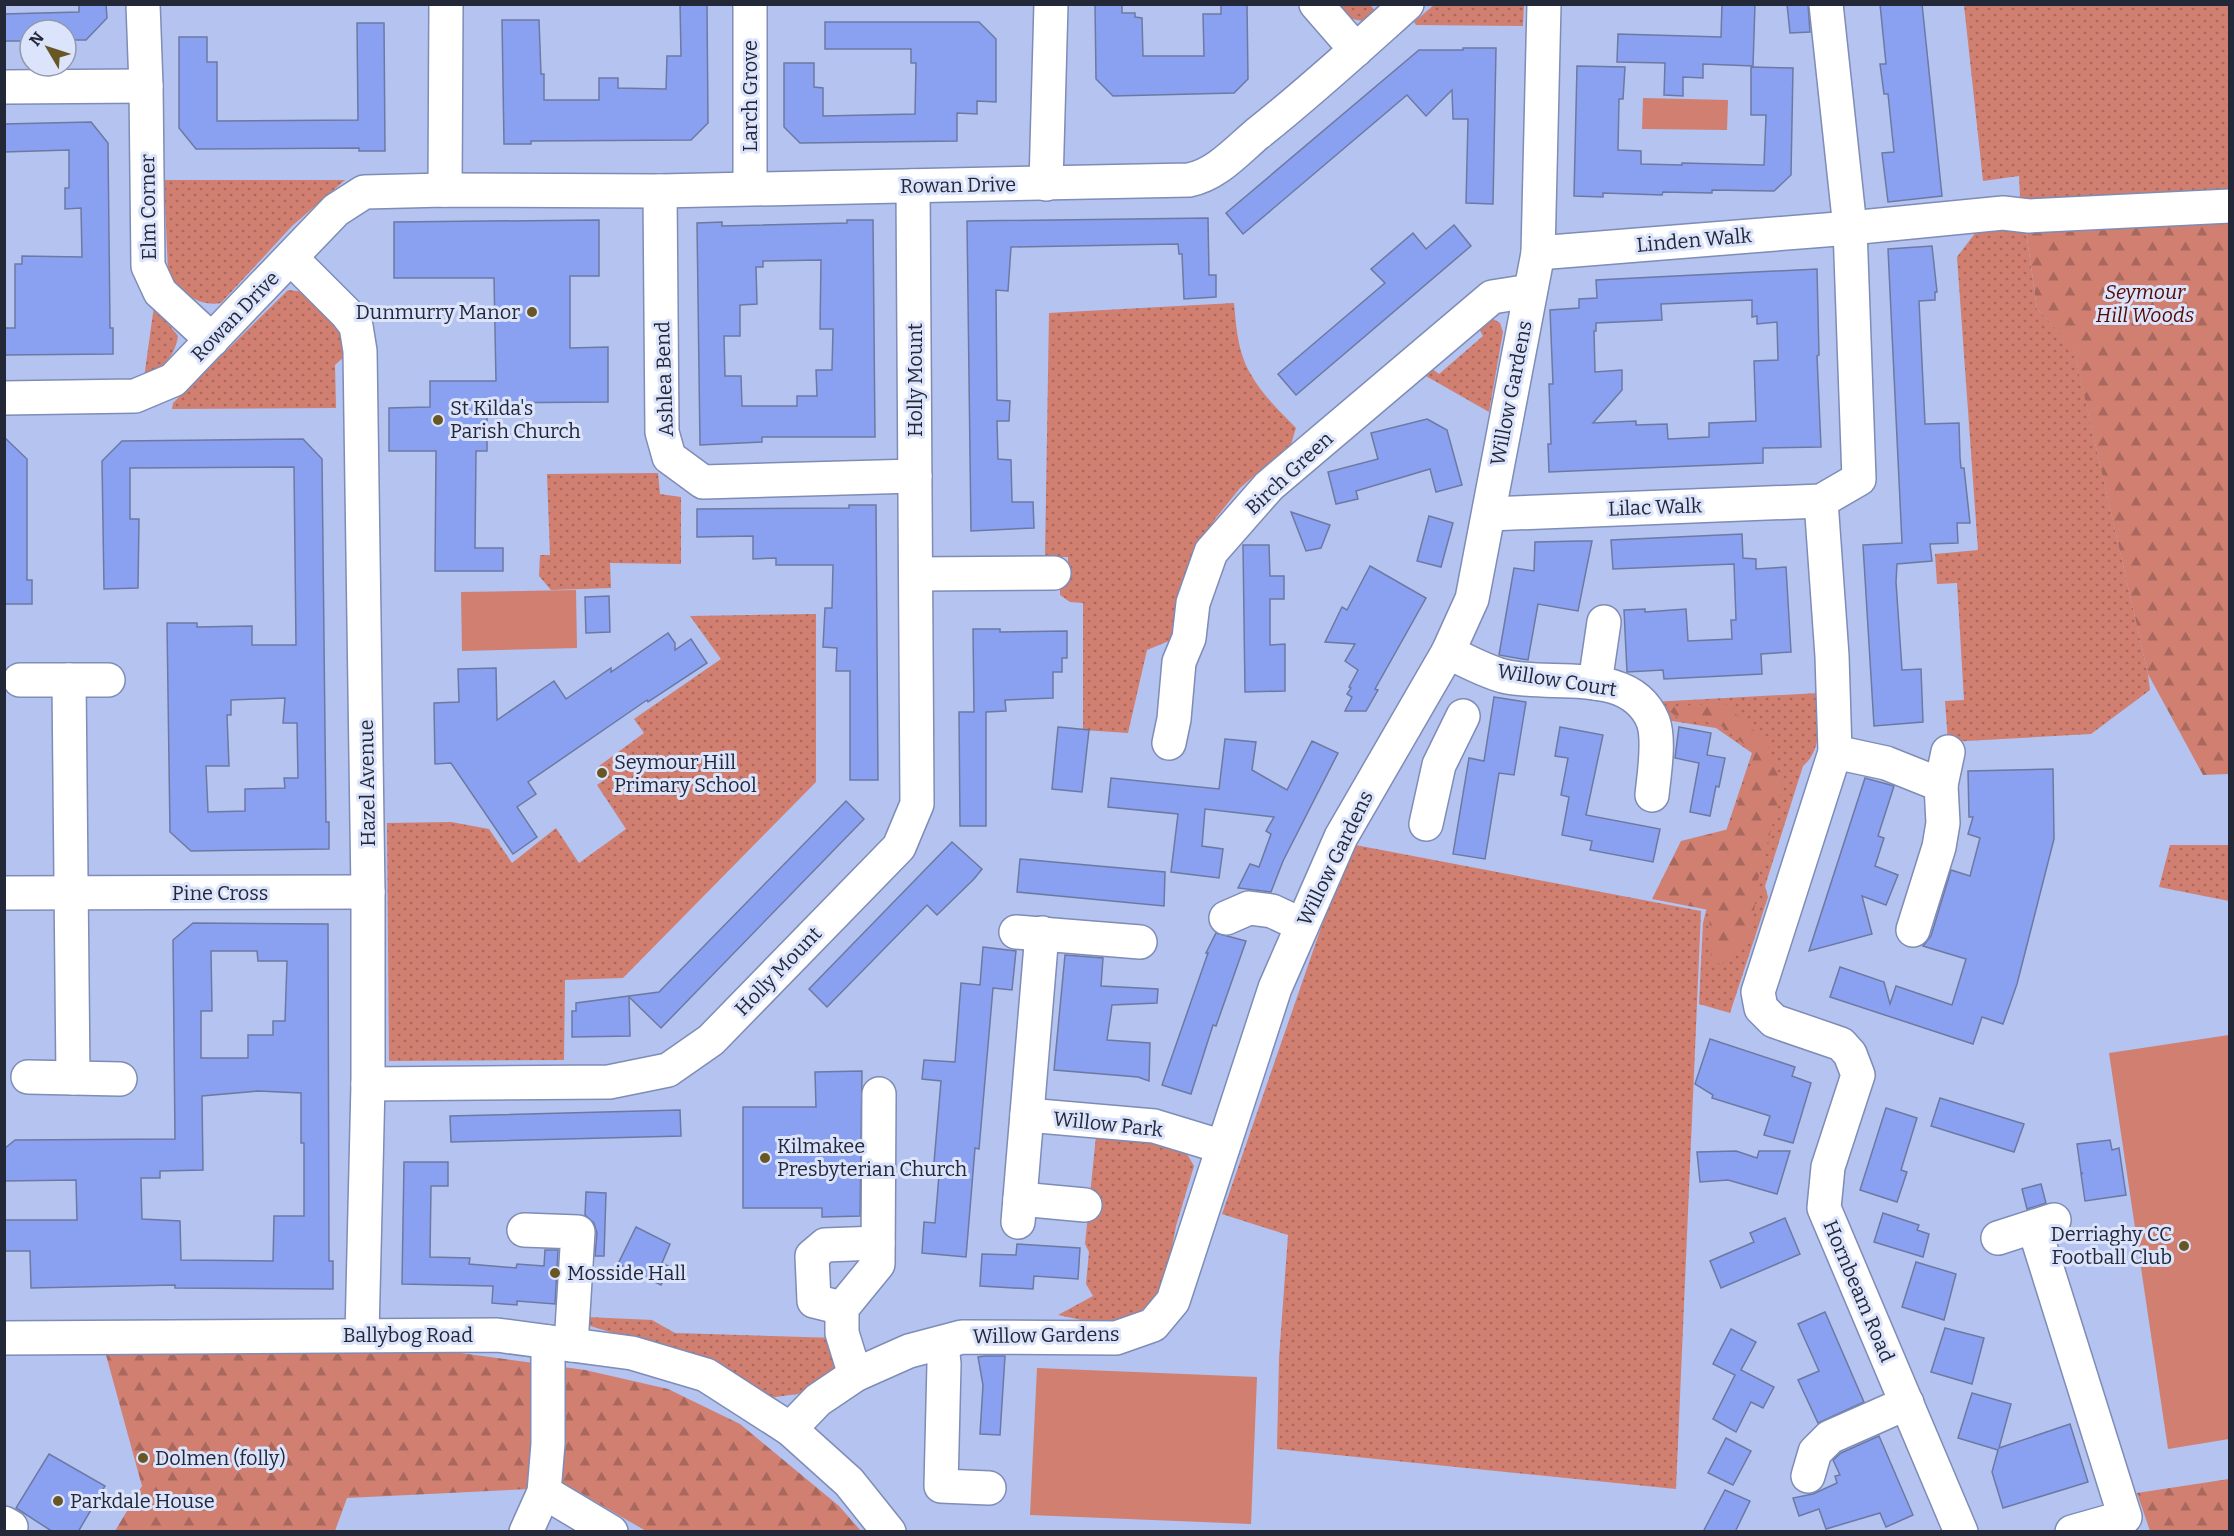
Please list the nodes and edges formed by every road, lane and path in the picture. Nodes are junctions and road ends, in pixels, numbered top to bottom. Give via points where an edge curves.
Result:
1 (142, 4) edge
2 (446, 4) edge
3 (750, 4) edge
4 (1051, 4) edge
5 (1316, 4) edge
6 (1407, 4) edge
7 (1544, 4) edge
8 (1826, 4) edge
9 (1356, 50) junction
10 (146, 86) junction
11 (4, 87) edge
12 (1046, 184) junction
13 (913, 186) junction
14 (750, 188) junction
15 (445, 189) junction
16 (660, 191) junction
17 (2229, 206) edge
18 (1850, 228) junction
19 (1538, 253) junction
20 (291, 258) junction
21 (1530, 291) junction
22 (212, 339) junction
23 (4, 398) edge
24 (915, 476) junction
25 (1821, 501) junction
26 (1489, 514) junction
27 (1054, 573) dead end
28 (916, 574) junction
29 (1604, 622) dead end
30 (1448, 652) junction
31 (20, 680) dead end
32 (69, 680) junction
33 (108, 680) dead end
34 (1595, 683) junction
35 (1463, 716) dead end
36 (1395, 741) junction
37 (1169, 743) dead end
38 (1835, 752) junction
39 (1948, 752) dead end
40 (1439, 765) junction
41 (1941, 785) junction
42 (1652, 795) dead end
43 (1426, 824) dead end
44 (72, 892) junction
45 (368, 892) junction
46 (4, 893) edge
47 (1227, 918) dead end
48 (1302, 925) junction
49 (1913, 930) dead end
50 (1140, 942) dead end
51 (28, 1077) dead end
52 (74, 1078) junction
53 (120, 1079) dead end
54 (368, 1084) junction
55 (879, 1094) dead end
56 (1027, 1115) junction
57 (1223, 1147) junction
58 (1085, 1205) dead end
59 (524, 1230) dead end
60 (1998, 1238) dead end
61 (878, 1243) junction
62 (842, 1308) junction
63 (362, 1335) junction
64 (4, 1338) edge
65 (942, 1342) junction
66 (560, 1343) junction
67 (855, 1375) junction
68 (1907, 1403) junction
69 (790, 1429) junction
70 (1808, 1476) dead end
71 (989, 1488) dead end
72 (544, 1492) junction
73 (526, 1532) edge
74 (611, 1532) edge
75 (889, 1532) edge
76 (1961, 1532) edge
77 (2072, 1532) edge

1 - 10 street, Elm Corner
2 - 15 street
3 - 14 street, Larch Grove
4 - 12 street
5 - 9 street
6 - 9 street, Rowan Drive
7 - 19 street, Willow Gardens
8 - 18 street
9 - 12 street, Rowan Drive via 1200,178
10 - 11 street
10 - 22 street, Elm Corner via 148,266 160,292
12 - 13 street, Rowan Drive
13 - 14 street, Rowan Drive
13 - 24 street, Holly Mount
14 - 16 street, Rowan Drive
15 - 16 street, Rowan Drive
15 - 20 street, Rowan Drive via 364,192 336,210
16 - 24 street, Ashlea Bend via 662,432 669,456 703,482
17 - 18 street, Linden Walk via 2029,216 2003,203
18 - 19 street, Linden Walk
18 - 25 street, Lilac Walk via 1859,478
19 - 21 street, Willow Gardens
20 - 22 street, Rowan Drive
20 - 45 street, Hazel Avenue via 346,313 358,333 362,388
21 - 26 street, Willow Gardens
21 - 37 street, Birch Green via 1492,297 1269,486 1210,552 1193,603 1189,638 1179,662
22 - 23 street, Rowan Drive via 173,380 135,396
24 - 28 street, Holly Mount
25 - 26 street, Lilac Walk
25 - 38 street via 1833,656
26 - 30 street, Willow Gardens via 1472,599
27 - 28 street
28 - 54 street, Holly Mount via 918,804 899,847 711,1040 668,1070 609,1082
29 - 34 street
30 - 34 street, Willow Court via 1504,676
30 - 36 street, Willow Gardens
31 - 32 street
32 - 33 street
32 - 44 street
34 - 42 street, Willow Court via 1623,689 1643,703 1654,723
35 - 40 street
36 - 40 street
36 - 48 street, Willow Gardens via 1341,837
38 - 41 street via 1886,763
38 - 68 street, Hornbeam Road via 1758,992 1761,1008 1774,1021 1840,1044 1850,1054 1858,1075 1828,1167 1824,1208
39 - 41 street
40 - 43 street
41 - 49 street via 1943,823 1939,847
44 - 45 street, Pine Cross
44 - 46 street, Pine Cross
44 - 52 street
45 - 54 street, Hazel Avenue
47 - 48 street via 1249,908 1272,911
48 - 57 street, Willow Gardens via 1275,988
50 - 56 street, Willow Park via 1029,932
51 - 52 street
52 - 53 street
54 - 63 street, Hazel Avenue
55 - 61 street
56 - 57 street, Willow Park via 1154,1126
56 - 58 street, Willow Park via 1019,1211
57 - 65 street, Willow Gardens via 1173,1301 1153,1325 1116,1338 962,1338
59 - 66 street via 578,1232
60 - 77 street via 2044,1223 2125,1516
61 - 62 street via 878,1264
61 - 62 street via 825,1245 812,1256 814,1301
62 - 67 street via 842,1333
63 - 64 street, Ballybog Road
63 - 66 street, Ballybog Road via 497,1335
65 - 67 street, Willow Gardens via 909,1351
65 - 71 street via 941,1485
66 - 69 street, Ballybog Road via 632,1353 706,1375
66 - 72 street
67 - 69 street, Willow Gardens via 818,1400
68 - 70 street via 1830,1437 1815,1452
68 - 76 street, Hornbeam Road
69 - 75 street, Ballybog Road via 849,1482
72 - 73 street
72 - 74 street

